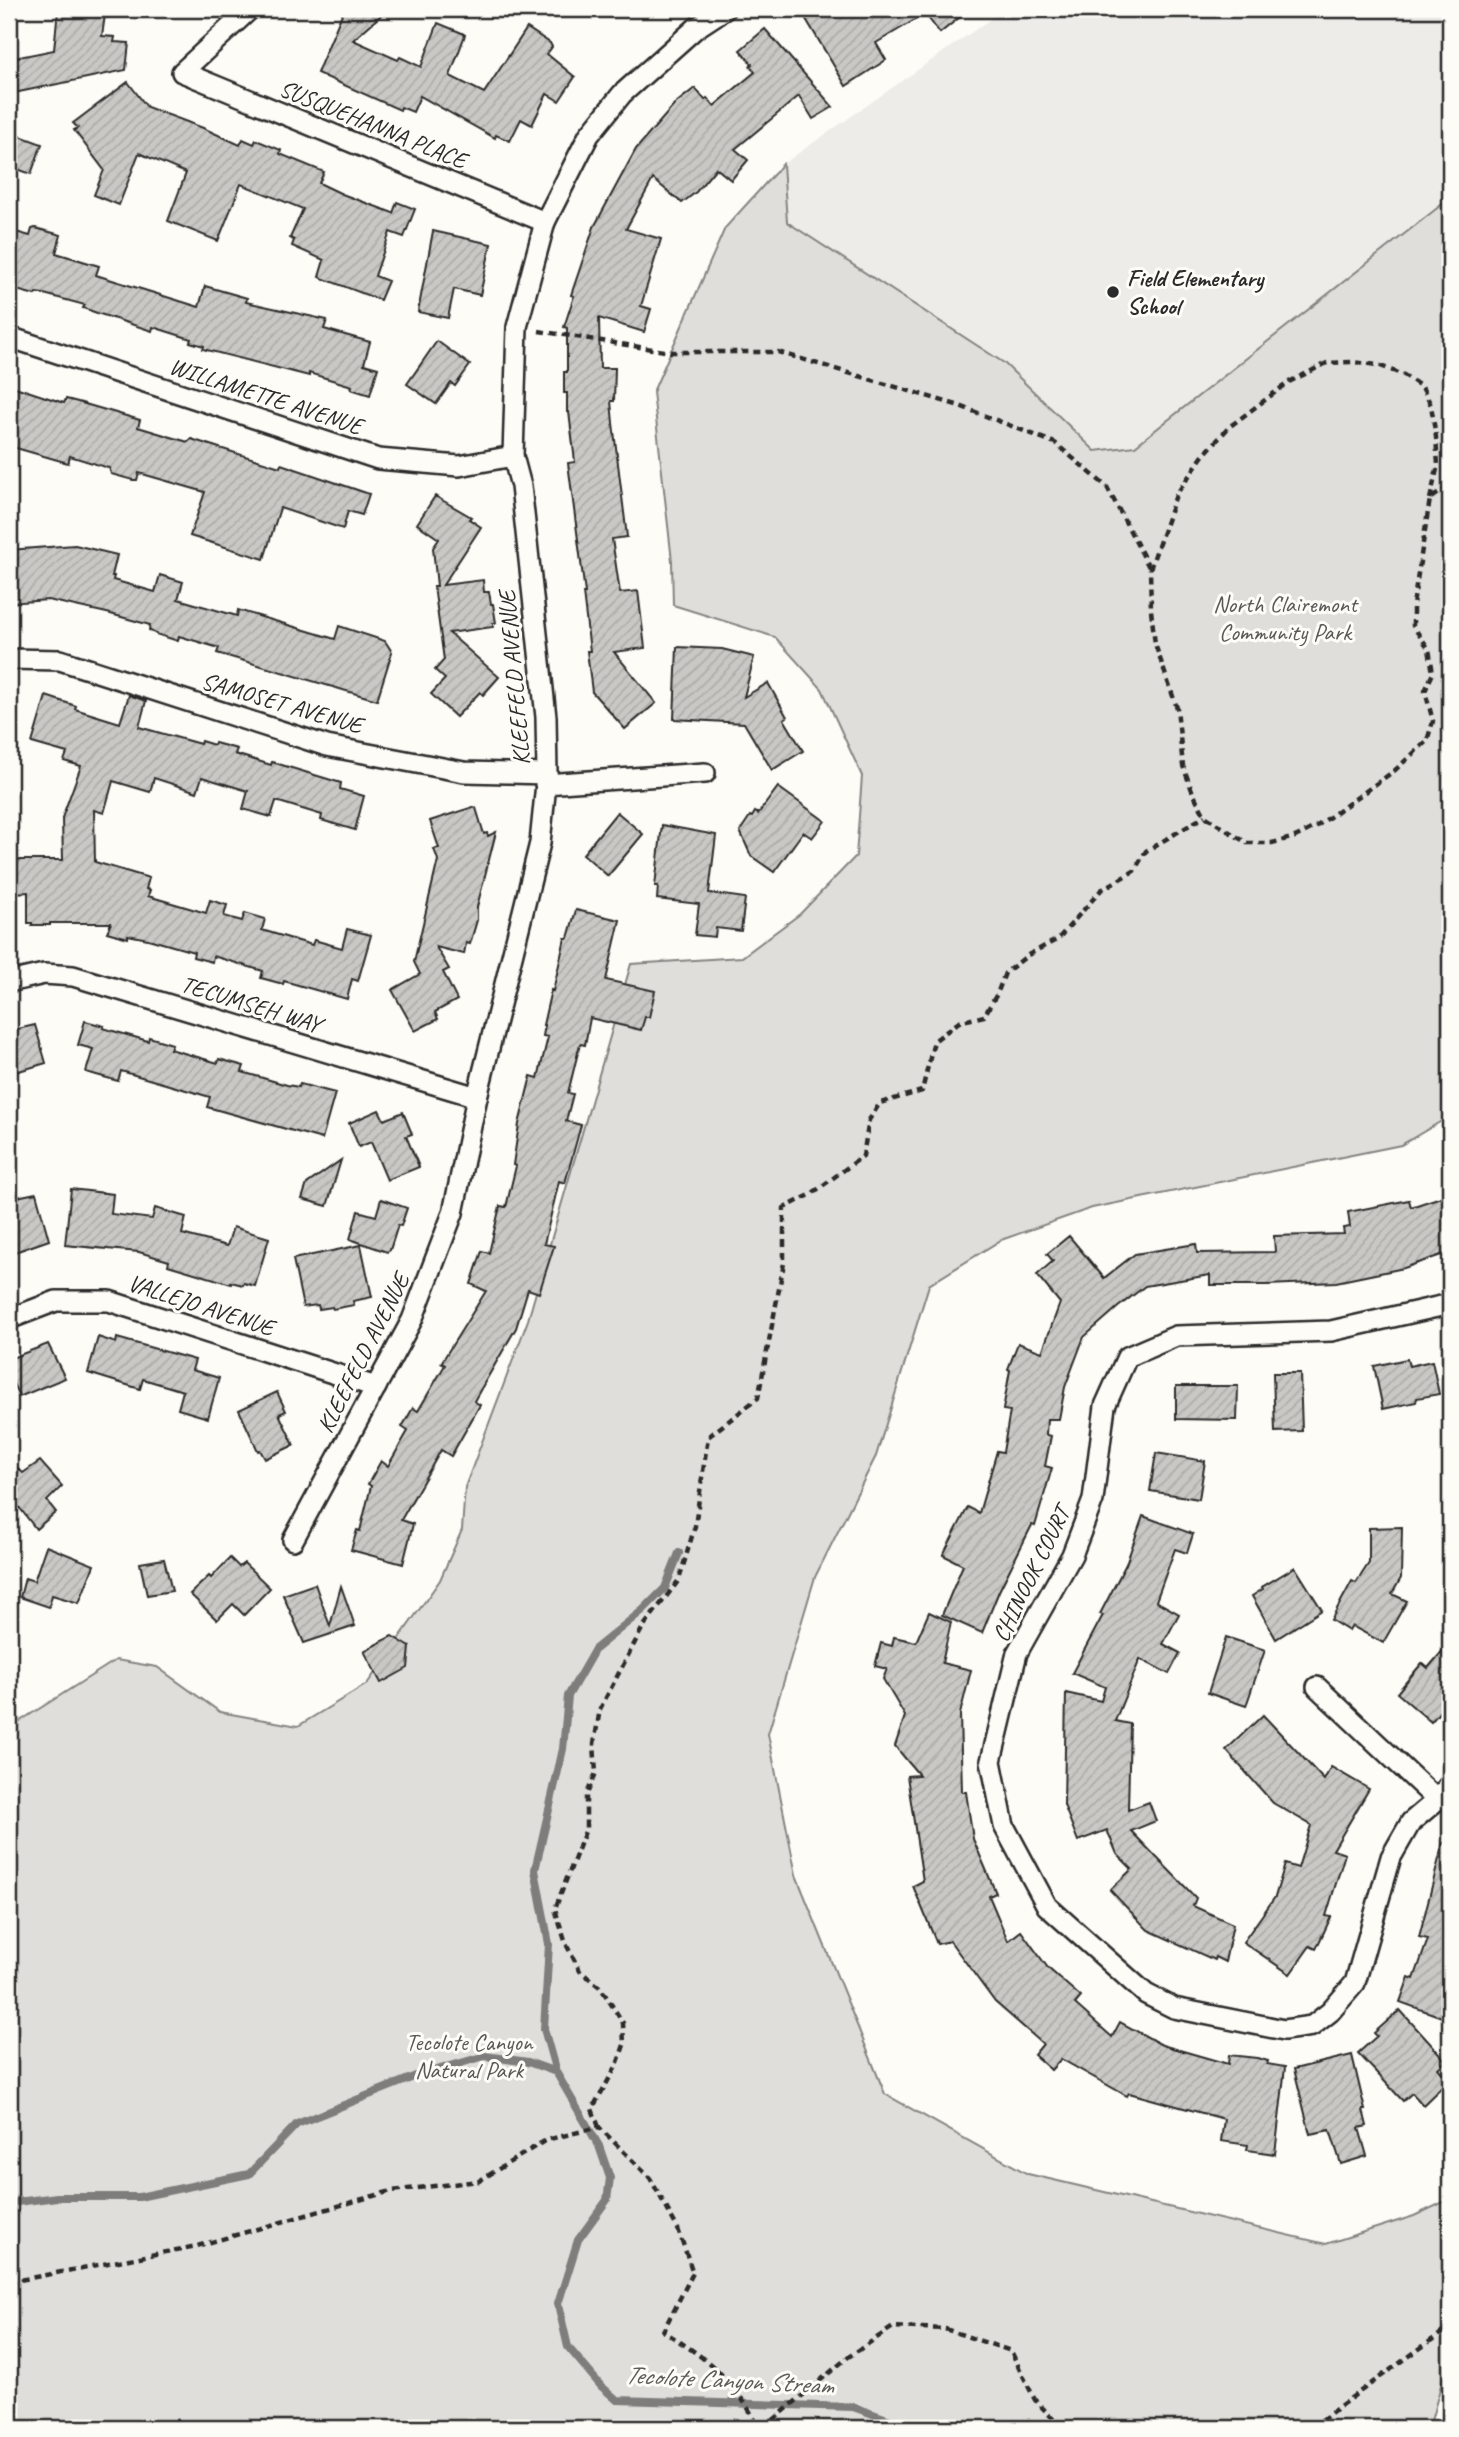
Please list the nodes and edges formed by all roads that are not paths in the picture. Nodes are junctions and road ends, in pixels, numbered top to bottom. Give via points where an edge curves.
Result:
1 (250, 9) edge
2 (725, 9) edge
3 (545, 222) junction
4 (9, 337) edge
5 (513, 456) junction
6 (9, 659) edge
7 (705, 773) dead end
8 (546, 779) junction
9 (9, 982) edge
10 (477, 1097) junction
11 (1450, 1304) edge
12 (9, 1319) edge
13 (376, 1387) junction
14 (293, 1540) dead end
15 (1317, 1687) dead end
16 (1450, 1784) edge
17 (1437, 1800) junction

1 - 3 street, SUSQUEHANNA PLACE via 182,72
2 - 3 street, KLEEFELD AVENUE via 696,28 622,94 589,135
3 - 5 street, KLEEFELD AVENUE via 517,327
4 - 5 street, WILLAMETTE AVENUE via 378,459 459,466
5 - 8 street, KLEEFELD AVENUE via 521,486 546,717
6 - 8 street, SAMOSET AVENUE via 60,660 327,746 464,772
7 - 8 street, SAMOSET AVENUE
8 - 10 street, KLEEFELD AVENUE via 540,843
9 - 10 street, TECUMSEH WAY via 44,974 73,976
10 - 13 street, KLEEFELD AVENUE via 453,1213 412,1320
11 - 17 street, CHINOOK COURT via 1331,1331 1176,1336 1127,1357 1105,1406 1093,1500 1072,1555 1017,1653 991,1761 1004,1826 1047,1906 1146,1994 1174,2008 1284,2031 1312,2026 1355,1983 1391,1857 1411,1822
12 - 13 street, VALLEJO AVENUE via 56,1301 109,1301
13 - 14 street, KLEEFELD AVENUE
15 - 17 street
16 - 17 street

